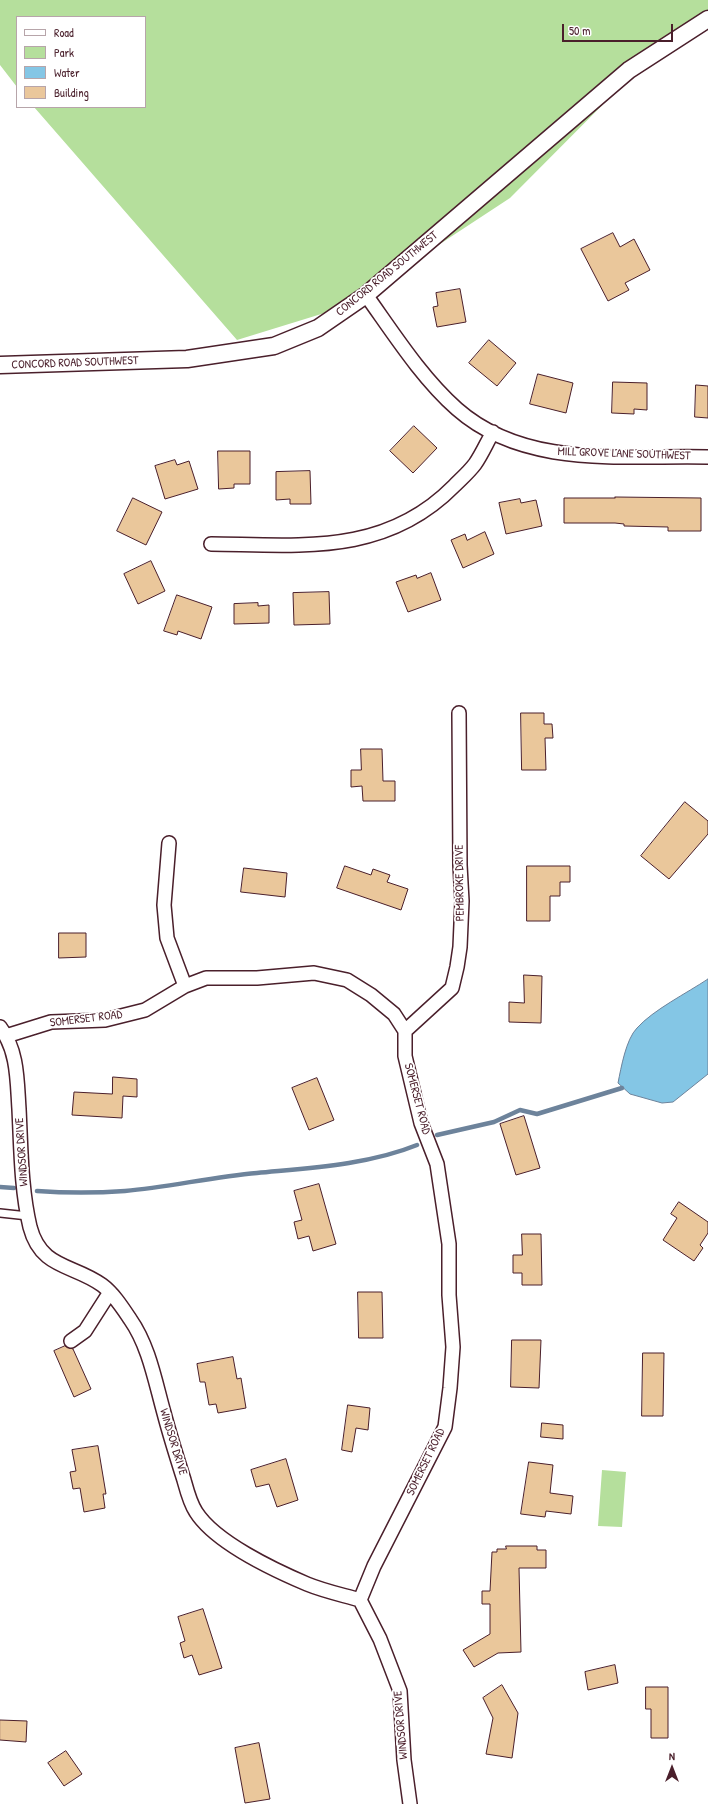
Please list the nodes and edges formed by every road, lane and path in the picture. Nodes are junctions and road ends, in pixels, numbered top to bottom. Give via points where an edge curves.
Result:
1 (708, 19) edge
2 (366, 295) junction
3 (0, 365) edge
4 (493, 432) junction
5 (708, 457) edge
6 (211, 544) dead end
7 (459, 713) dead end
8 (170, 843) dead end
9 (185, 986) junction
10 (406, 1031) junction
11 (3, 1032) edge
12 (0, 1213) edge
13 (28, 1216) junction
14 (110, 1292) junction
15 (71, 1341) dead end
16 (360, 1600) junction
17 (410, 1804) edge

1 - 2 street, CONCORD ROAD SOUTHWEST via 629,70
2 - 3 street, CONCORD ROAD SOUTHWEST via 318,328 290,341 259,349 187,358
2 - 4 street, MILL GROVE LANE SOUTHWEST via 436,388 476,423
4 - 5 street, MILL GROVE LANE SOUTHWEST via 517,442 558,453 629,457
4 - 6 street via 475,464 444,496 429,508 367,538 331,544
7 - 10 street, PEMBROKE DRIVE via 462,901 457,967 452,988
8 - 9 street via 164,905 167,938
9 - 10 street, SOMERSET ROAD via 206,978 320,974 347,980 371,995 394,1014
9 - 11 street, SOMERSET ROAD via 145,1010 105,1020 51,1022
10 - 16 street, SOMERSET ROAD via 405,1056 421,1123 437,1164 450,1244 449,1295 453,1347 450,1388 445,1427 374,1566
11 - 13 street, WINDSOR DRIVE via 16,1062 24,1196
12 - 13 lane
13 - 14 street, WINDSOR DRIVE via 30,1229 45,1256 101,1284
14 - 15 street via 85,1331
14 - 16 street, WINDSOR DRIVE via 131,1320 144,1344 195,1511 225,1540 250,1556 307,1584
16 - 17 street, WINDSOR DRIVE via 380,1639 400,1691 404,1760

